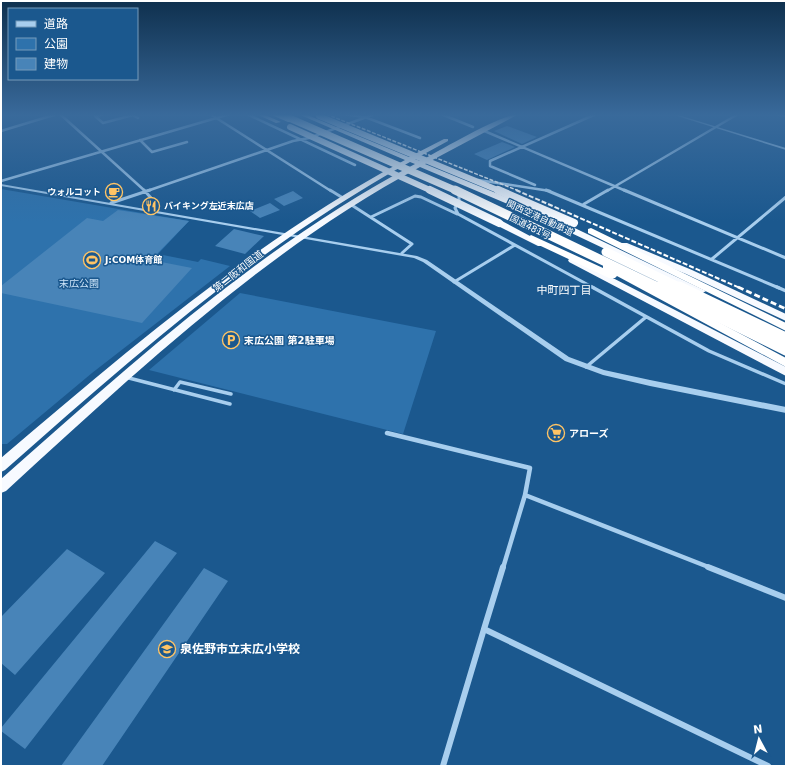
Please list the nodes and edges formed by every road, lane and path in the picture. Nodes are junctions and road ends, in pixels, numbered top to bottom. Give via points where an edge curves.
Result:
1 (100, 150) edge
2 (109, 150) edge
3 (150, 150) edge
4 (160, 150) edge
5 (267, 150) joint
6 (322, 150) edge
7 (341, 150) edge
8 (358, 150) edge
9 (367, 150) edge
10 (378, 150) edge
11 (388, 150) edge
12 (403, 150) edge
13 (430, 150) edge
14 (443, 150) edge
15 (516, 150) edge
16 (530, 150) edge
17 (676, 150) edge
18 (102, 152) junction
19 (410, 159) junction
20 (420, 164) junction
21 (355, 165) dead end
22 (396, 166) junction
23 (407, 171) junction
24 (448, 175) junction
25 (1, 180) edge
26 (1, 184) edge
27 (614, 186) junction
28 (543, 189) junction
29 (145, 191) junction
30 (459, 194) junction
31 (786, 196) edge
32 (346, 201) junction
33 (111, 203) junction
34 (584, 204) junction
35 (153, 210) junction
36 (458, 214) junction
37 (371, 217) junction
38 (587, 233) junction
39 (288, 234) junction
40 (302, 236) junction
41 (531, 238) junction
42 (738, 238) junction
43 (515, 245) junction
44 (579, 250) junction
45 (402, 253) junction
46 (786, 258) edge
47 (712, 259) junction
48 (454, 282) junction
49 (786, 291) edge
50 (682, 308) junction
51 (646, 317) junction
52 (786, 318) edge
53 (786, 327) edge
54 (786, 333) edge
55 (786, 338) edge
56 (786, 350) edge
57 (786, 355) edge
58 (786, 363) edge
59 (586, 367) junction
60 (786, 372) edge
61 (124, 377) junction
62 (786, 384) edge
63 (174, 390) junction
64 (231, 394) dead end
65 (230, 404) dead end
66 (786, 410) edge
67 (387, 433) dead end
68 (1, 466) edge
69 (1, 486) edge
70 (525, 495) junction
71 (786, 598) edge
72 (484, 629) junction
73 (443, 766) edge
74 (768, 766) edge

1 - 18 street
2 - 18 street
3 - 4 street via 152,152
5 - 29 street
5 - 32 street
6 - 21 street
7 - 41 highway, 国道481号, bridge
8 - 22 highway
9 - 56 highway, 関西空港自動車道, bridge via 487,204
10 - 55 highway, 関西空港自動車道, bridge via 512,207
11 - 19 highway
12 - 38 highway, bridge via 574,223
13 - 19 highway, 第二阪和国道
14 - 20 highway, 第二阪和国道
15 - 28 street via 490,161 490,166
16 - 27 street
17 - 27 street
18 - 25 street
18 - 29 street
19 - 20 highway
19 - 22 highway, 第二阪和国道
20 - 23 highway, 第二阪和国道
20 - 24 highway
22 - 23 highway
22 - 32 highway, 第二阪和国道
23 - 30 highway
23 - 32 highway, 第二阪和国道
24 - 28 street
24 - 38 highway
26 - 33 street
27 - 34 street
27 - 42 street
28 - 34 street
29 - 33 street
29 - 35 street via 158,206
30 - 36 street via 455,208
30 - 44 highway
31 - 42 street
32 - 37 street
32 - 39 highway, 第二阪和国道
32 - 40 highway, 第二阪和国道
33 - 35 street
34 - 47 street
35 - 39 street
36 - 37 street via 415,196
36 - 43 street
37 - 45 street via 412,244
38 - 52 highway via 689,272
38 - 53 highway
38 - 54 highway
39 - 40 street
39 - 68 highway, 第二阪和国道 via 171,322
40 - 45 street
40 - 61 highway, 第二阪和国道 via 247,276
41 - 50 highway
41 - 60 highway, 国道481号
42 - 46 street
42 - 47 street
43 - 48 street
43 - 51 street
44 - 50 highway
44 - 57 highway
45 - 48 street via 425,262
47 - 49 street
48 - 59 street via 545,345
50 - 58 highway
51 - 59 street
51 - 62 street via 709,351
59 - 66 street via 650,383
61 - 63 street
61 - 69 highway, 第二阪和国道
63 - 64 street via 180,382
63 - 65 street
67 - 70 street via 530,468
70 - 71 street
70 - 72 street
72 - 73 street
72 - 74 street

